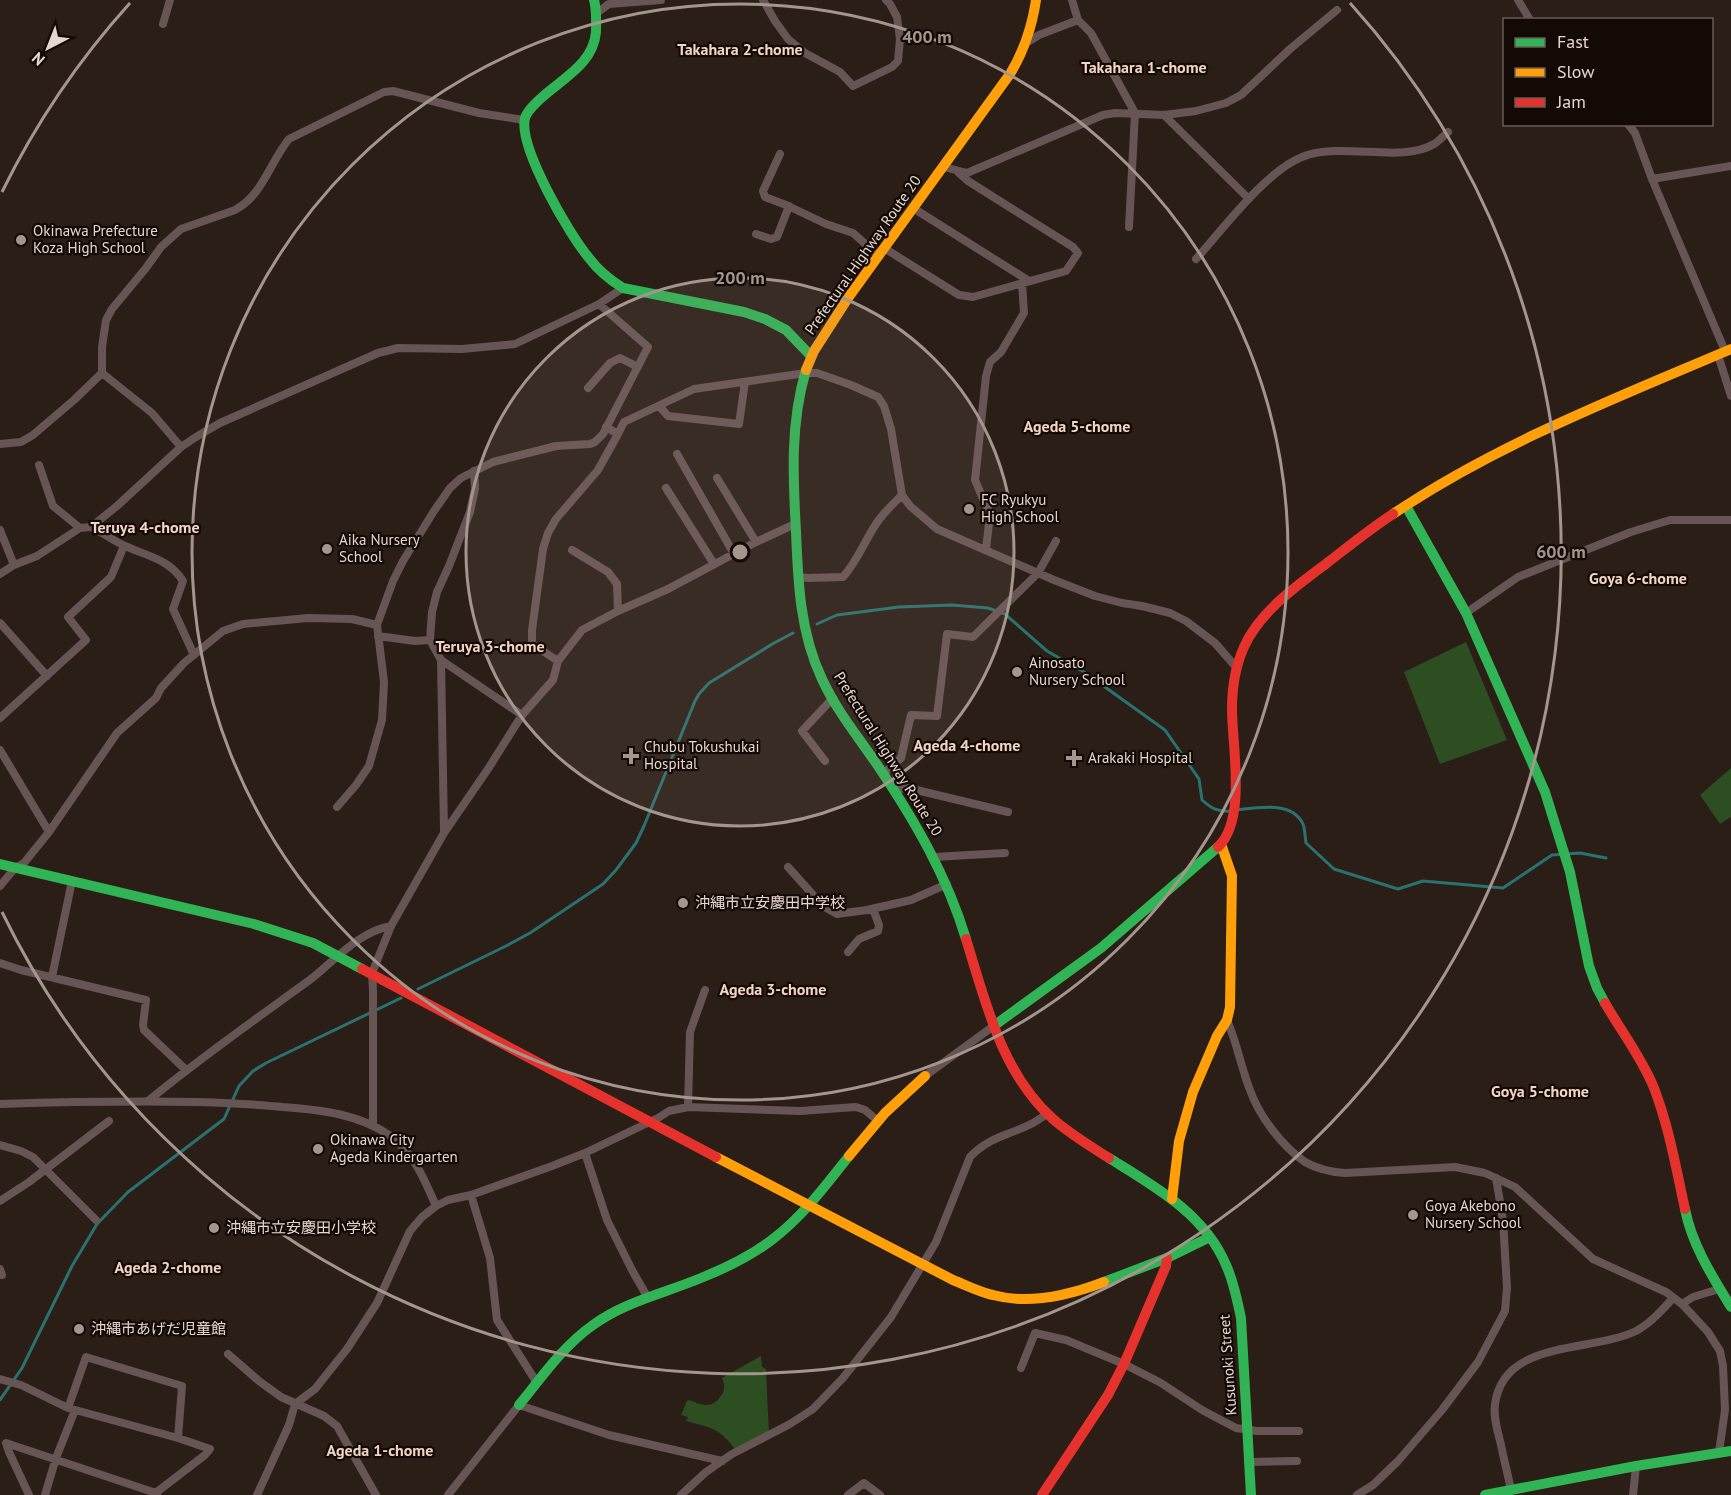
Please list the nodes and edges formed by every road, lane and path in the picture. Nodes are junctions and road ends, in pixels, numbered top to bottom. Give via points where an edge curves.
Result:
1 (170, 0) edge
2 (594, 0) edge
3 (661, 0) edge
4 (763, 0) edge
5 (886, 0) edge
6 (1036, 0) edge
7 (1072, 0) edge
8 (1518, 0) edge
9 (1336, 10) dead end
10 (598, 12) junction
11 (1529, 18) edge
12 (1078, 20) junction
13 (163, 24) dead end
14 (1026, 43) junction
15 (1135, 113) junction
16 (1164, 115) junction
17 (524, 120) junction
18 (1630, 126) edge
19 (1448, 132) dead end
20 (780, 154) dead end
21 (944, 166) junction
22 (1731, 166) edge
23 (958, 172) junction
24 (1652, 179) junction
25 (1249, 199) junction
26 (789, 206) junction
27 (913, 207) junction
28 (1129, 228) dead end
29 (756, 234) dead end
30 (881, 252) junction
31 (1196, 259) dead end
32 (1025, 282) junction
33 (623, 288) junction
34 (599, 304) junction
35 (1725, 352) edge
36 (811, 356) junction
37 (638, 368) junction
38 (102, 372) junction
39 (806, 373) junction
40 (745, 382) junction
41 (588, 388) dead end
42 (1731, 396) edge
43 (659, 406) junction
44 (606, 427) junction
45 (618, 434) junction
46 (0, 444) edge
47 (181, 447) junction
48 (676, 454) dead end
49 (39, 465) dead end
50 (474, 471) junction
51 (717, 478) dead end
52 (666, 488) dead end
53 (902, 495) junction
54 (1406, 506) junction
55 (1731, 520) edge
56 (795, 524) junction
57 (91, 527) junction
58 (80, 528) junction
59 (0, 530) edge
60 (1056, 541) dead end
61 (756, 543) junction
62 (124, 546) junction
63 (986, 549) junction
64 (572, 550) dead end
65 (734, 554) junction
66 (714, 564) junction
67 (14, 565) junction
68 (1038, 573) junction
69 (0, 574) edge
70 (798, 576) junction
71 (618, 611) junction
72 (1466, 613) junction
73 (0, 623) edge
74 (377, 625) junction
75 (378, 636) junction
76 (430, 640) junction
77 (194, 655) junction
78 (441, 660) junction
79 (558, 661) junction
80 (1236, 667) junction
81 (46, 676) junction
82 (833, 698) junction
83 (522, 715) junction
84 (0, 718) edge
85 (0, 750) edge
86 (825, 761) dead end
87 (883, 774) junction
88 (893, 790) junction
89 (337, 807) dead end
90 (1008, 812) dead end
91 (49, 832) junction
92 (444, 833) junction
93 (1221, 844) junction
94 (1005, 853) dead end
95 (934, 857) junction
96 (0, 864) edge
97 (788, 867) dead end
98 (15, 868) junction
99 (72, 881) junction
100 (947, 885) junction
101 (0, 886) edge
102 (873, 909) junction
103 (391, 926) junction
104 (848, 952) dead end
105 (337, 956) junction
106 (0, 963) edge
107 (372, 973) junction
108 (52, 977) junction
109 (705, 990) dead end
110 (1227, 1020) junction
111 (995, 1025) junction
112 (186, 1070) junction
113 (925, 1076) joint
114 (148, 1101) junction
115 (0, 1104) edge
116 (688, 1107) junction
117 (1047, 1114) junction
118 (110, 1121) dead end
119 (878, 1121) junction
120 (650, 1122) junction
121 (373, 1126) junction
122 (0, 1145) edge
123 (585, 1153) junction
124 (45, 1169) junction
125 (1496, 1178) junction
126 (471, 1195) junction
127 (1172, 1199) junction
128 (0, 1201) edge
129 (436, 1206) junction
130 (809, 1206) junction
131 (96, 1220) dead end
132 (1210, 1237) junction
133 (1167, 1258) junction
134 (1719, 1289) junction
135 (648, 1298) junction
136 (1673, 1298) junction
137 (1682, 1304) junction
138 (1731, 1307) edge
139 (228, 1354) dead end
140 (1124, 1364) junction
141 (1021, 1368) dead end
142 (0, 1379) edge
143 (537, 1383) junction
144 (295, 1404) junction
145 (519, 1405) junction
146 (72, 1409) junction
147 (1247, 1430) junction
148 (1299, 1431) dead end
149 (178, 1438) junction
150 (1731, 1450) edge
151 (1719, 1452) junction
152 (56, 1458) junction
153 (722, 1461) junction
154 (1297, 1461) dead end
155 (1248, 1462) junction
156 (1636, 1466) junction
157 (1511, 1490) junction
158 (156, 1494) edge
159 (28, 1495) edge
160 (45, 1495) edge
161 (257, 1495) edge
162 (376, 1495) edge
163 (448, 1495) edge
164 (681, 1495) edge
165 (848, 1495) edge
166 (880, 1495) edge
167 (1042, 1495) edge
168 (1243, 1495) edge
169 (1251, 1495) edge
170 (1357, 1495) edge
171 (1485, 1495) edge
172 (1633, 1495) edge

1 - 13 street
2 - 10 street
3 - 10 street via 609,4
4 - 5 street via 788,39 840,72 854,86 898,61 897,17
6 - 14 street, Prefectural Highway Route 20
7 - 12 street
8 - 11 street
9 - 16 street via 1240,95 1226,103
10 - 17 street via 594,45 587,57 530,109
12 - 14 street
12 - 15 street via 1091,33
14 - 21 street, Prefectural Highway Route 20 via 1019,62
15 - 16 street
15 - 23 street via 1103,115 967,173
15 - 28 street
16 - 25 street
17 - 33 street via 531,155 545,187 587,255
17 - 38 street via 393,91 289,139 262,183 242,206 181,229 161,247 106,320
18 - 24 street
19 - 25 street via 1417,151 1351,150 1303,156 1272,175
20 - 26 street via 763,191 765,197
21 - 23 street
21 - 27 street, Prefectural Highway Route 20
22 - 24 street
23 - 32 street via 1078,253 1066,271
24 - 35 street
25 - 31 street
26 - 29 street via 777,237
26 - 30 street via 853,233
27 - 30 street, Prefectural Highway Route 20
27 - 32 street
30 - 32 street via 959,296 973,297
30 - 36 street, Prefectural Highway Route 20
32 - 63 street via 1024,313 1001,352 990,362 986,376 975,480 990,515
33 - 34 street
33 - 36 street via 765,319 786,330
34 - 37 street via 648,347
34 - 47 street via 515,344 462,349 398,348 378,353 220,423
35 - 42 street
35 - 54 street via 1546,429
36 - 39 street, Prefectural Highway Route 20
37 - 41 street via 620,358 610,363
37 - 44 street
38 - 46 street via 33,435 21,442
38 - 47 street via 152,413
39 - 40 street
39 - 53 street via 817,373 878,397 891,429
39 - 56 street, Prefectural Highway Route 20 via 794,430
40 - 43 street via 694,390
40 - 43 street via 739,424 668,416
43 - 45 street via 624,422
44 - 45 street
44 - 50 street via 590,444 556,446 493,462
45 - 79 street via 598,470 556,519 543,549 532,644
47 - 57 street
48 - 65 street
49 - 58 street via 52,506
50 - 74 street via 456,483 434,511 393,581
50 - 76 street via 470,512 437,592
51 - 61 street
52 - 66 street
53 - 63 street via 937,529
53 - 70 street via 878,521 855,564 843,577
54 - 72 street
54 - 80 street via 1352,543 1270,610 1245,645
55 - 72 street via 1670,520 1631,532 1518,577
56 - 61 street
56 - 70 street, Prefectural Highway Route 20
57 - 58 street
57 - 62 street
58 - 67 street via 37,556
59 - 67 street
60 - 68 street
61 - 65 street
62 - 77 street via 167,564 183,581 173,609
62 - 81 street via 111,577 68,617 86,640
63 - 68 street
64 - 71 street via 608,572 616,584
65 - 66 street
66 - 71 street
67 - 69 street
68 - 80 street via 1095,596 1170,613 1215,643
68 - 87 street via 973,637 947,634 937,716 911,715 901,758
70 - 82 street, Prefectural Highway Route 20 via 803,623
71 - 79 street via 582,630
72 - 134 street via 1545,792 1564,849 1589,966 1660,1104 1689,1229
73 - 81 street
74 - 75 street
74 - 77 street via 352,619 308,618 243,624 224,631
75 - 76 street via 415,642
75 - 89 street via 384,682 382,720 369,766
76 - 78 street
77 - 91 street via 156,698 117,733
78 - 83 street
78 - 92 street
79 - 83 street via 553,680
80 - 93 street via 1231,712 1234,804
81 - 84 street
82 - 86 street via 802,731
82 - 87 street, Prefectural Highway Route 20
83 - 92 street
85 - 91 street
87 - 88 street, Prefectural Highway Route 20
88 - 90 street via 908,788
88 - 95 street, Prefectural Highway Route 20
91 - 98 street via 24,863
92 - 103 street
93 - 110 street via 1232,876 1231,993
93 - 111 street via 1101,948
94 - 95 street
95 - 100 street, Prefectural Highway Route 20
96 - 98 street
97 - 102 street via 823,906 837,914
98 - 99 street
98 - 101 street
99 - 105 street via 284,933
99 - 108 street
100 - 102 street via 911,900
100 - 111 street, Prefectural Highway Route 20
102 - 104 street via 878,931 859,939
103 - 105 street via 378,928
103 - 107 street
105 - 107 street
105 - 112 street
106 - 108 street
107 - 120 street
107 - 121 street
108 - 112 street via 146,1000 144,1030
109 - 116 street via 690,1032
110 - 125 street via 1263,1118 1306,1162 1345,1173 1455,1167
110 - 127 street via 1193,1092 1179,1141
111 - 113 street
111 - 117 street, Prefectural Highway Route 20 via 1006,1057
112 - 114 street
113 - 119 street
114 - 115 street
114 - 121 street via 242,1103 326,1111
116 - 119 street via 800,1111 856,1107
116 - 120 street via 669,1111
117 - 127 street, Prefectural Highway Route 20
117 - 153 street via 991,1140 970,1157 936,1242 891,1317 843,1378 813,1409
118 - 124 street
119 - 130 street
120 - 123 street
120 - 130 street
121 - 129 street via 411,1156
122 - 124 street via 33,1157
123 - 126 street
123 - 135 street via 607,1220
124 - 128 street
124 - 131 street
125 - 136 street via 1515,1187 1593,1259
125 - 170 street via 1503,1220 1505,1311 1478,1362 1442,1410 1398,1461
126 - 129 street
126 - 143 street via 490,1258 497,1320
127 - 132 street, Prefectural Highway Route 20
129 - 144 street via 410,1231 377,1303 347,1349 315,1389
130 - 133 street via 953,1280 1010,1299 1079,1292
130 - 135 street via 752,1254
132 - 133 street
132 - 147 street, Kusunoki Street via 1226,1264 1241,1318
133 - 140 street
134 - 137 street
134 - 138 street
135 - 143 street via 592,1325
136 - 137 street
136 - 157 street via 1650,1323 1635,1331 1606,1341 1559,1349 1525,1360 1511,1371 1499,1386 1494,1418
137 - 151 street via 1720,1351 1725,1410
139 - 144 street via 258,1381
140 - 141 street via 1066,1340 1035,1333
140 - 147 street via 1202,1410
140 - 167 street
142 - 146 street
143 - 145 street
144 - 161 street
144 - 162 street via 337,1426
145 - 153 street via 609,1435
145 - 163 street
146 - 149 street
146 - 149 street via 86,1357 182,1386
146 - 152 street
147 - 148 street
147 - 155 street, Kusunoki Street
149 - 158 street via 210,1449
150 - 151 street
151 - 156 street
152 - 158 street
152 - 159 street via 6,1443
152 - 160 street
153 - 164 street
154 - 155 street
155 - 168 street, Kusunoki Street
155 - 169 street, Kusunoki Street
156 - 157 street
156 - 172 street
157 - 171 street
165 - 166 street via 864,1483

